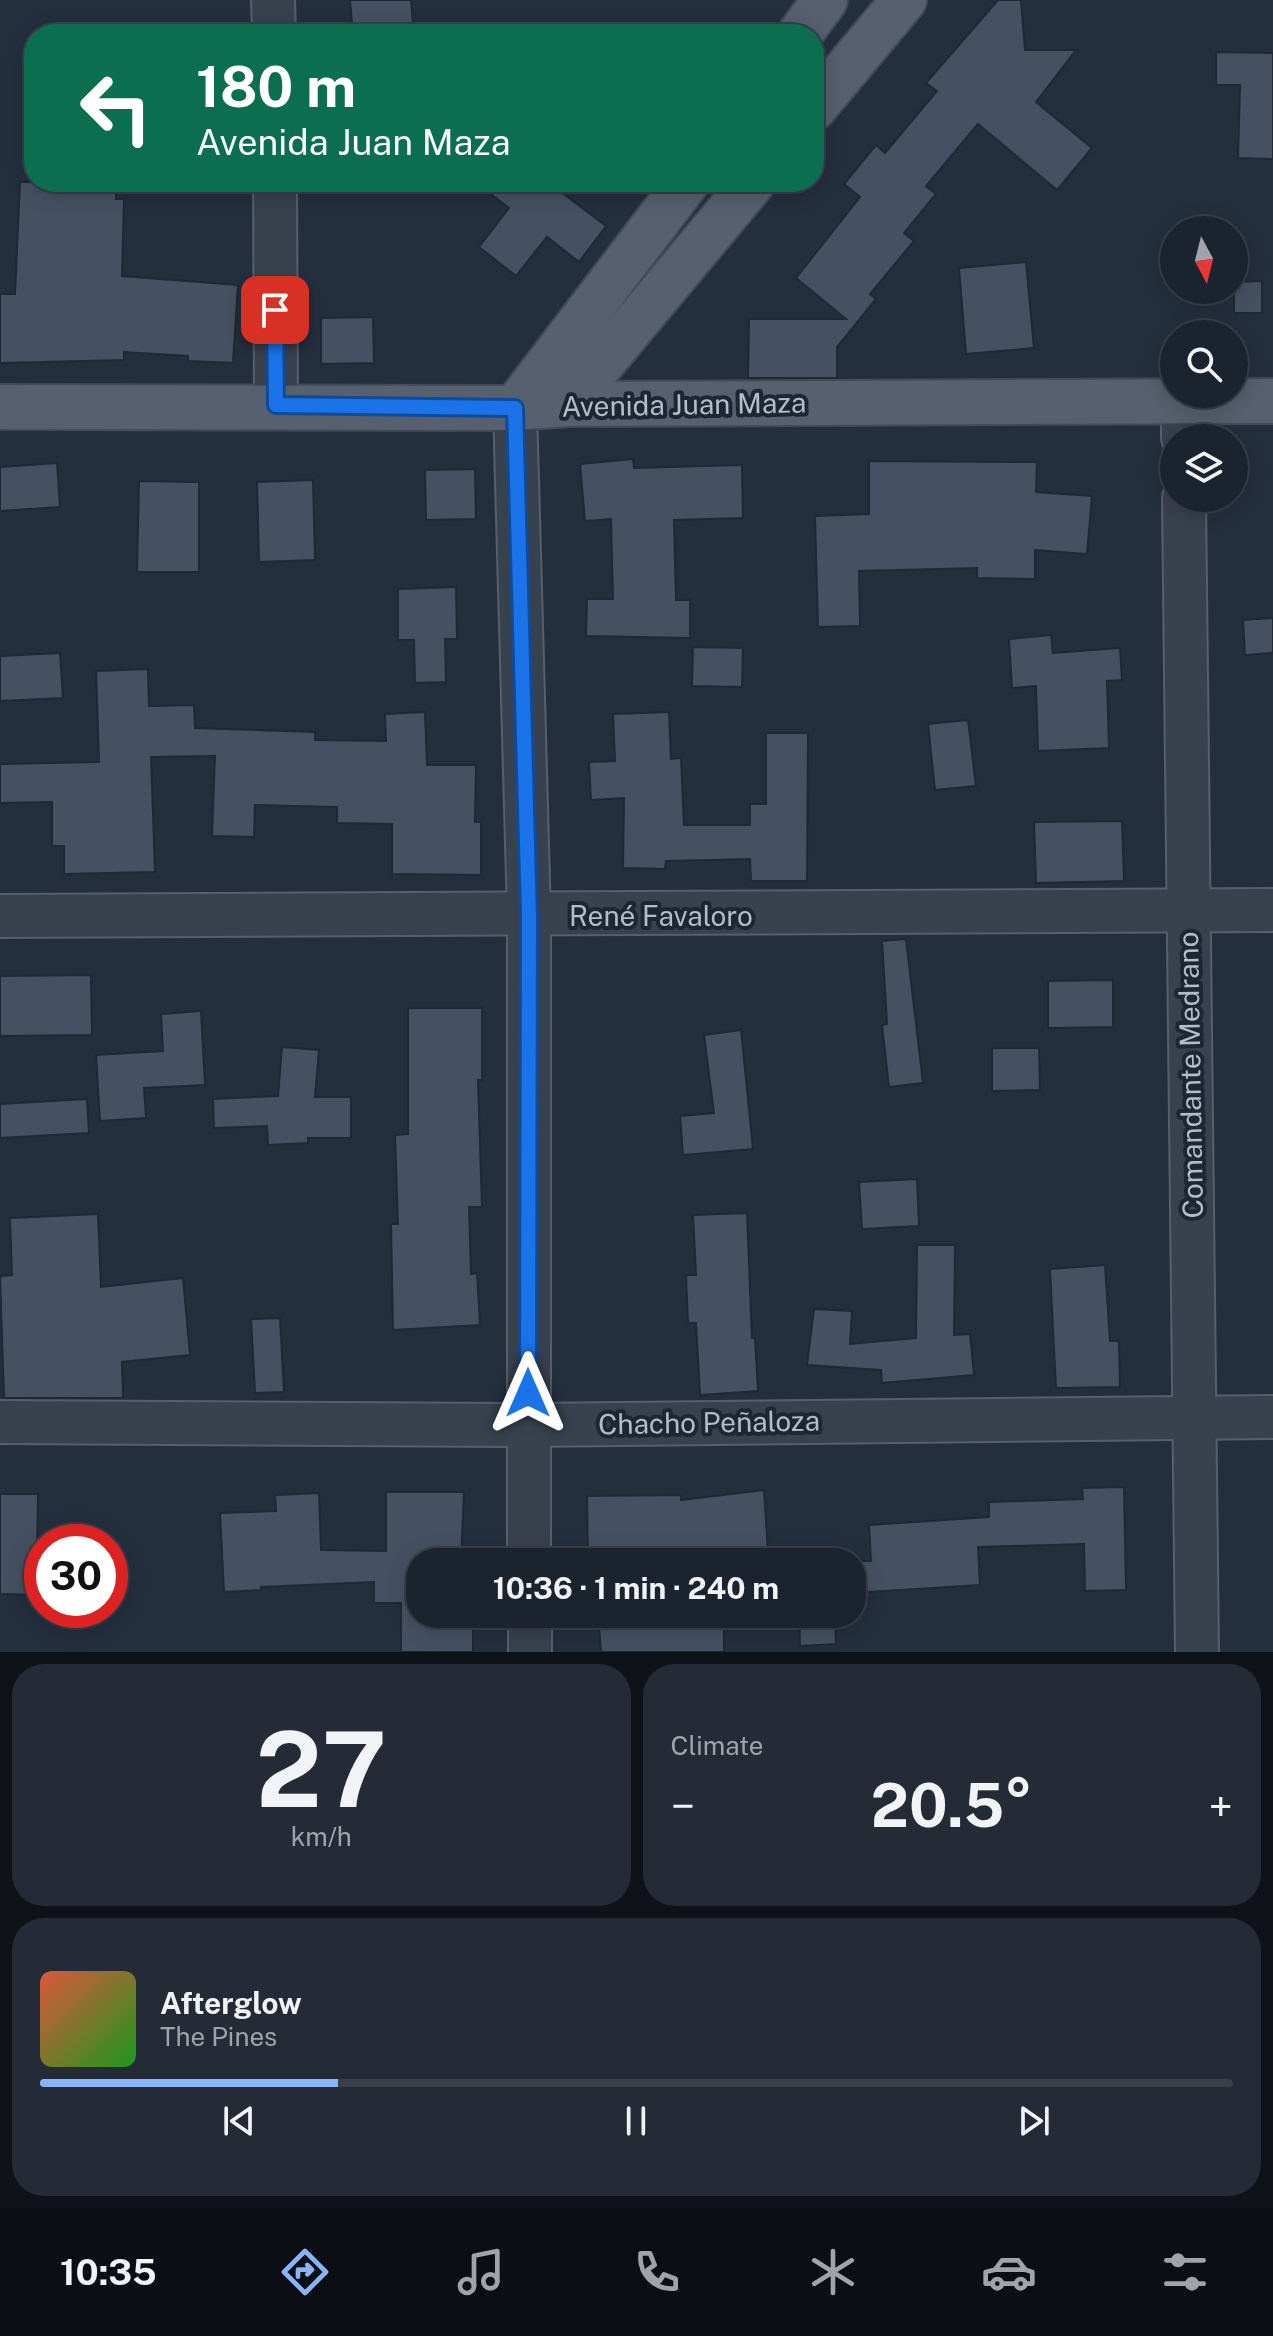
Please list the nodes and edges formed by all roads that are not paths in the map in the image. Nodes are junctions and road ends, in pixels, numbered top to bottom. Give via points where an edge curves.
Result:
1 (273, 0) edge
2 (825, 0) edge
3 (904, 0) edge
4 (274, 24) edge
5 (807, 24) edge
6 (824, 96) edge
7 (275, 192) edge
8 (679, 192) edge
9 (745, 192) edge
10 (1273, 401) edge
11 (568, 404) junction
12 (276, 405) junction
13 (0, 407) edge
14 (515, 408) junction
15 (1183, 420) edge
16 (1184, 512) edge
17 (1188, 910) junction
18 (1273, 910) edge
19 (0, 916) edge
20 (529, 916) junction
21 (1195, 1417) junction
22 (1273, 1417) edge
23 (0, 1422) edge
24 (528, 1425) junction
25 (529, 1548) edge
26 (530, 1628) edge
27 (530, 1652) edge
28 (1197, 1652) edge

1 - 4 street
2 - 5 main road
3 - 6 main road
7 - 12 street
8 - 14 main road
9 - 11 main road
10 - 15 main road, Avenida Juan Maza
11 - 14 main road, Avenida Juan Maza
11 - 15 main road, Avenida Juan Maza
12 - 13 main road, Avenida Juan Maza
12 - 14 main road, Avenida Juan Maza
14 - 20 street
16 - 17 street, Comandante Medrano
17 - 18 street, René Favaloro
17 - 20 street, René Favaloro
17 - 21 street, Comandante Medrano
19 - 20 street, René Favaloro
20 - 24 street
21 - 22 street, Chacho Peñaloza
21 - 24 street, Chacho Peñaloza
21 - 28 street, Comandante Medrano
23 - 24 street, Chacho Peñaloza
24 - 25 street
26 - 27 street

